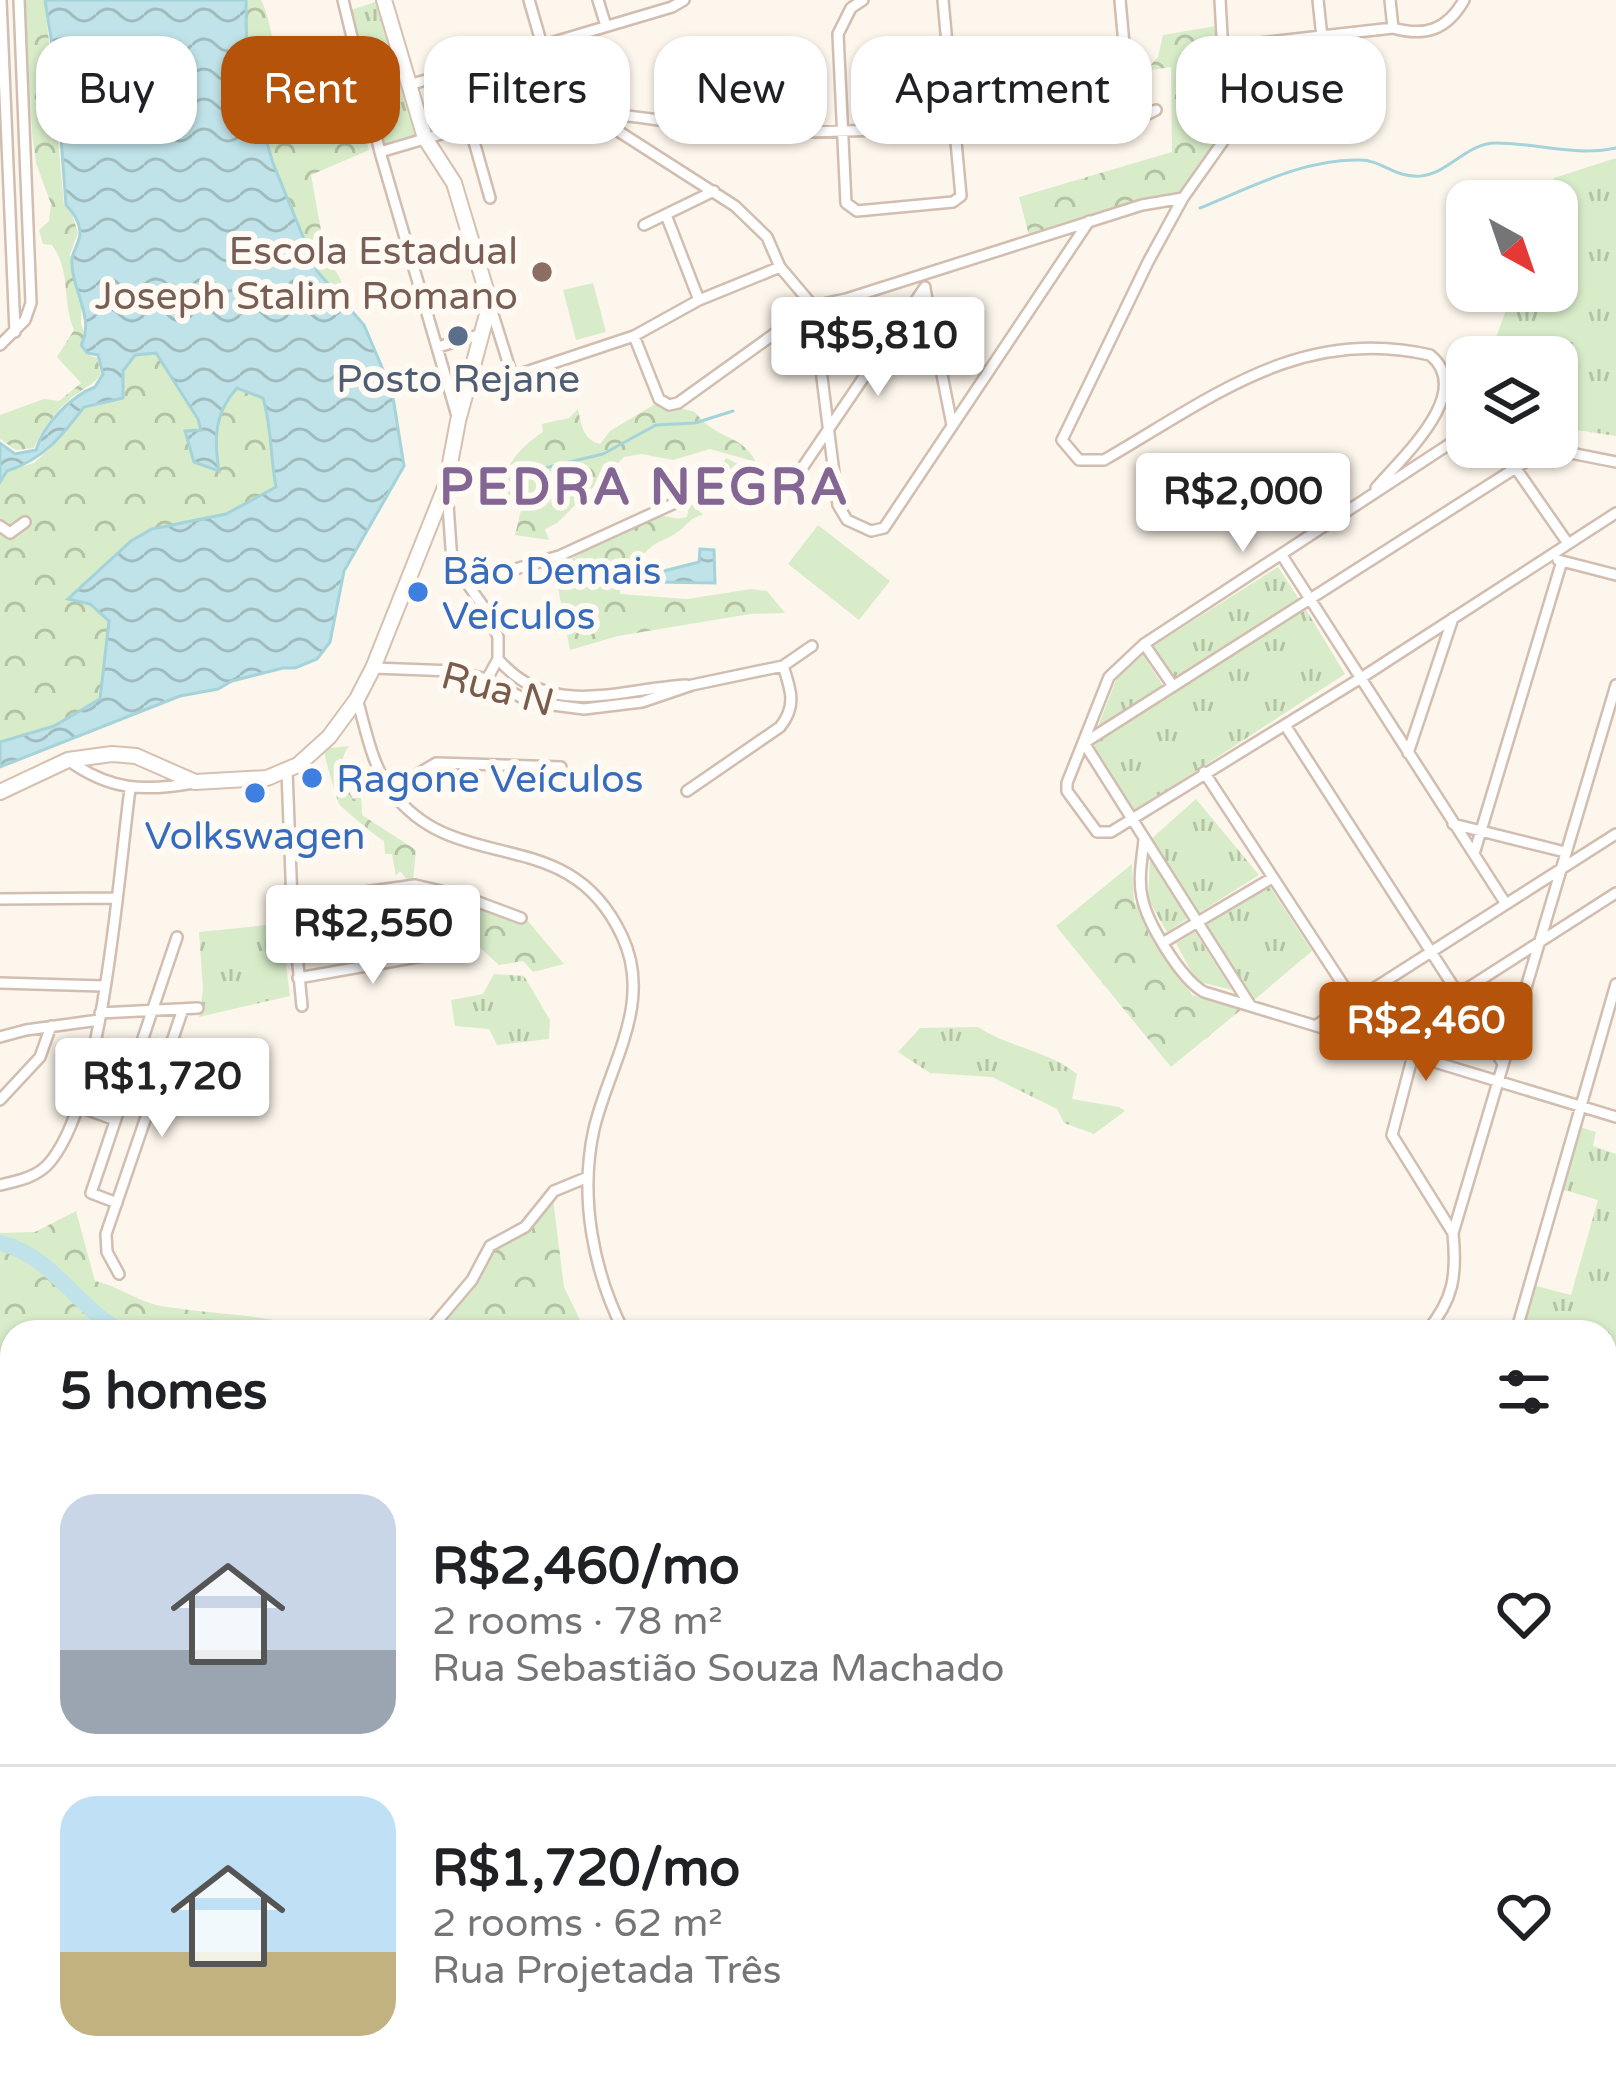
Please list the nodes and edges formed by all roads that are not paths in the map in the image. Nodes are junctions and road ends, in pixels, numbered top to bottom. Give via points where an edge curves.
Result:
1 (1, 0) edge
2 (19, 0) edge
3 (361, 0) edge
4 (384, 0) edge
5 (529, 0) edge
6 (598, 0) edge
7 (684, 0) edge
8 (862, 0) edge
9 (943, 0) edge
10 (1120, 0) edge
11 (1220, 0) edge
12 (1318, 0) edge
13 (1390, 0) edge
14 (1464, 0) edge
15 (344, 2) edge
16 (606, 26) junction
17 (1393, 28) junction
18 (1321, 34) junction
19 (539, 36) edge
20 (572, 36) edge
21 (946, 36) edge
22 (1123, 36) edge
23 (1222, 36) edge
24 (1305, 36) edge
25 (424, 80) edge
26 (409, 85) junction
27 (22, 95) junction
28 (7, 96) junction
29 (1156, 110) dead end
30 (1152, 112) edge
31 (630, 115) edge
32 (842, 131) junction
33 (851, 131) edge
34 (22, 133) junction
35 (4, 134) edge
36 (424, 135) edge
37 (424, 138) edge
38 (630, 138) edge
39 (429, 144) edge
40 (475, 144) edge
41 (958, 144) edge
42 (1221, 144) edge
43 (380, 152) junction
44 (714, 191) junction
45 (490, 198) dead end
46 (1183, 198) junction
47 (666, 215) junction
48 (1089, 221) junction
49 (644, 225) dead end
50 (27, 253) junction
51 (5, 254) edge
52 (780, 267) junction
53 (922, 275) junction
54 (925, 287) junction
55 (699, 300) junction
56 (490, 303) junction
57 (813, 306) junction
58 (15, 332) junction
59 (482, 334) junction
60 (634, 336) junction
61 (0, 345) edge
62 (438, 347) junction
63 (512, 375) junction
64 (466, 392) junction
65 (458, 422) junction
66 (952, 425) junction
67 (827, 434) junction
68 (1446, 446) edge
69 (1578, 454) edge
70 (1616, 462) edge
71 (1517, 469) joint
72 (792, 483) dead end
73 (446, 485) junction
74 (1369, 498) junction
75 (673, 504) dead end
76 (1616, 513) edge
77 (25, 522) dead end
78 (0, 526) edge
79 (1568, 542) junction
80 (1283, 556) junction
81 (1547, 556) junction
82 (1562, 561) junction
83 (1616, 575) edge
84 (470, 583) junction
85 (1311, 601) junction
86 (1453, 618) junction
87 (1144, 644) junction
88 (812, 646) dead end
89 (498, 659) junction
90 (783, 666) junction
91 (373, 668) junction
92 (1360, 678) junction
93 (515, 679) junction
94 (487, 680) junction
95 (1173, 686) junction
96 (1616, 686) edge
97 (507, 692) junction
98 (357, 699) junction
99 (597, 702) junction
100 (1285, 725) junction
101 (1084, 743) junction
102 (1408, 753) junction
103 (68, 760) junction
104 (560, 767) dead end
105 (287, 771) junction
106 (1204, 772) junction
107 (195, 782) junction
108 (130, 789) junction
109 (391, 790) junction
110 (687, 791) dead end
111 (0, 792) edge
112 (1131, 820) junction
113 (1453, 824) junction
114 (1480, 832) junction
115 (1616, 834) edge
116 (1144, 840) junction
117 (1565, 852) junction
118 (1473, 855) junction
119 (1561, 868) junction
120 (1272, 878) junction
121 (1616, 892) edge
122 (116, 898) junction
123 (0, 899) edge
124 (292, 902) junction
125 (1506, 904) junction
126 (521, 918) dead end
127 (1197, 922) junction
128 (177, 937) dead end
129 (1164, 942) junction
130 (1538, 942) junction
131 (1430, 952) junction
132 (440, 953) dead end
133 (298, 978) junction
134 (0, 983) edge
135 (1616, 985) edge
136 (103, 986) junction
137 (1458, 994) junction
138 (1353, 1000) junction
139 (1250, 1005) junction
140 (302, 1006) dead end
141 (198, 1008) dead end
142 (183, 1009) junction
143 (153, 1011) junction
144 (99, 1017) junction
145 (1423, 1017) junction
146 (1318, 1024) junction
147 (51, 1026) junction
148 (0, 1037) edge
149 (1378, 1045) junction
150 (1413, 1057) junction
151 (1502, 1062) junction
152 (1497, 1080) junction
153 (0, 1100) edge
154 (1580, 1105) junction
155 (77, 1106) junction
156 (1616, 1117) edge
157 (116, 1120) junction
158 (588, 1177) junction
159 (0, 1186) edge
160 (117, 1203) junction
161 (1453, 1234) junction
162 (119, 1274) dead end
163 (438, 1320) edge
164 (619, 1320) edge
165 (1437, 1320) edge
166 (1519, 1320) edge

1 - 28 street
2 - 27 street
3 - 15 street
4 - 26 main road
5 - 19 street
6 - 16 street
7 - 16 street
8 - 32 street via 838,34
9 - 21 street
10 - 22 street
11 - 23 street
12 - 18 street
13 - 17 street
14 - 17 street via 1429,32
15 - 43 street
16 - 20 street
17 - 18 street
18 - 24 street
25 - 26 street
26 - 36 main road
27 - 28 street
27 - 34 street
28 - 35 street
29 - 30 street
31 - 32 street via 721,131
32 - 33 street
32 - 41 street via 846,203 857,211 958,200
34 - 35 street
34 - 50 street
35 - 51 street
37 - 43 street
38 - 44 street
39 - 56 main road via 454,184
40 - 45 street
42 - 46 street
43 - 62 street
44 - 47 street
44 - 52 street via 766,237
46 - 48 street
46 - 74 street via 1063,430 1066,448 1086,462 1104,460 1293,357 1335,350 1430,356 1445,381 1438,412
47 - 49 street
47 - 55 street
48 - 53 street
48 - 66 street
50 - 51 street
50 - 58 street via 31,303
51 - 58 street
52 - 55 street
52 - 57 street
53 - 54 street
53 - 57 street
54 - 66 street
54 - 67 street
55 - 60 street
56 - 59 main road
56 - 63 street
57 - 60 street via 669,405 658,399
57 - 67 street
58 - 61 street
59 - 62 street
59 - 64 main road
60 - 63 street
62 - 65 street
63 - 64 street
64 - 65 main road
65 - 73 main road
66 - 67 street via 884,528 871,531 842,512
67 - 72 street
68 - 74 street
69 - 70 street
71 - 79 street
71 - 85 street
73 - 84 street via 450,555
73 - 91 main road
74 - 80 street
75 - 84 street via 560,556
76 - 79 street
77 - 78 street via 10,533
79 - 81 street
80 - 85 street
80 - 87 street
81 - 82 street
81 - 86 street
82 - 83 street
82 - 114 street
84 - 89 street via 494,622
85 - 92 street
85 - 95 street
86 - 92 street
86 - 102 street
87 - 95 street
87 - 101 street via 1109,676
88 - 90 street, Rua N
89 - 93 street, Rua N
89 - 94 street
90 - 99 street, Rua N via 642,702
90 - 110 street via 790,714
91 - 94 street, Rua N via 436,668
91 - 98 main road
92 - 100 street
92 - 102 street
93 - 97 street
93 - 99 street, Rua N
94 - 97 street, Rua N
95 - 101 street
96 - 117 street
97 - 99 street, Rua N via 543,704
98 - 105 main road via 329,737
98 - 109 street
100 - 106 street
100 - 131 street
101 - 112 street
101 - 112 street via 1067,791 1103,834
102 - 113 street
103 - 107 main road via 136,757
103 - 108 street
103 - 111 main road
104 - 109 street via 436,763
105 - 107 main road
105 - 124 street
106 - 112 street
106 - 120 street
107 - 108 street
108 - 122 street
109 - 158 street via 443,834 563,869 601,903 624,939 631,1015 594,1128
112 - 116 street
113 - 114 street
113 - 118 street
114 - 117 street
114 - 118 street
115 - 119 street
116 - 127 street
116 - 129 street via 1142,897
117 - 119 street
118 - 125 street
119 - 125 street
119 - 130 street
120 - 127 street
120 - 138 street
121 - 130 street
122 - 123 street
122 - 136 street
124 - 126 street via 415,885
124 - 133 street
125 - 131 street
127 - 129 street
127 - 139 street
128 - 143 street
129 - 139 street via 1192,985
130 - 137 street
130 - 151 street
131 - 137 street
131 - 138 street
132 - 133 street
133 - 140 street
134 - 136 street
135 - 154 street
136 - 144 street
137 - 145 street
137 - 151 street
138 - 146 street
139 - 146 street
141 - 142 street
142 - 143 street
142 - 160 street
143 - 144 street
143 - 157 street
144 - 147 street
144 - 155 street
145 - 149 street
145 - 150 street
146 - 149 street
147 - 148 street
147 - 153 street via 40,1057
149 - 150 street
150 - 152 street
150 - 161 street via 1393,1135
151 - 152 street
152 - 154 street
152 - 161 street
154 - 156 street
154 - 166 street
155 - 157 street
155 - 159 street via 52,1160
157 - 160 street via 91,1193
158 - 163 street via 554,1191 525,1228 490,1246
158 - 164 street via 592,1234
160 - 162 street via 105,1243
161 - 165 street via 1454,1287

